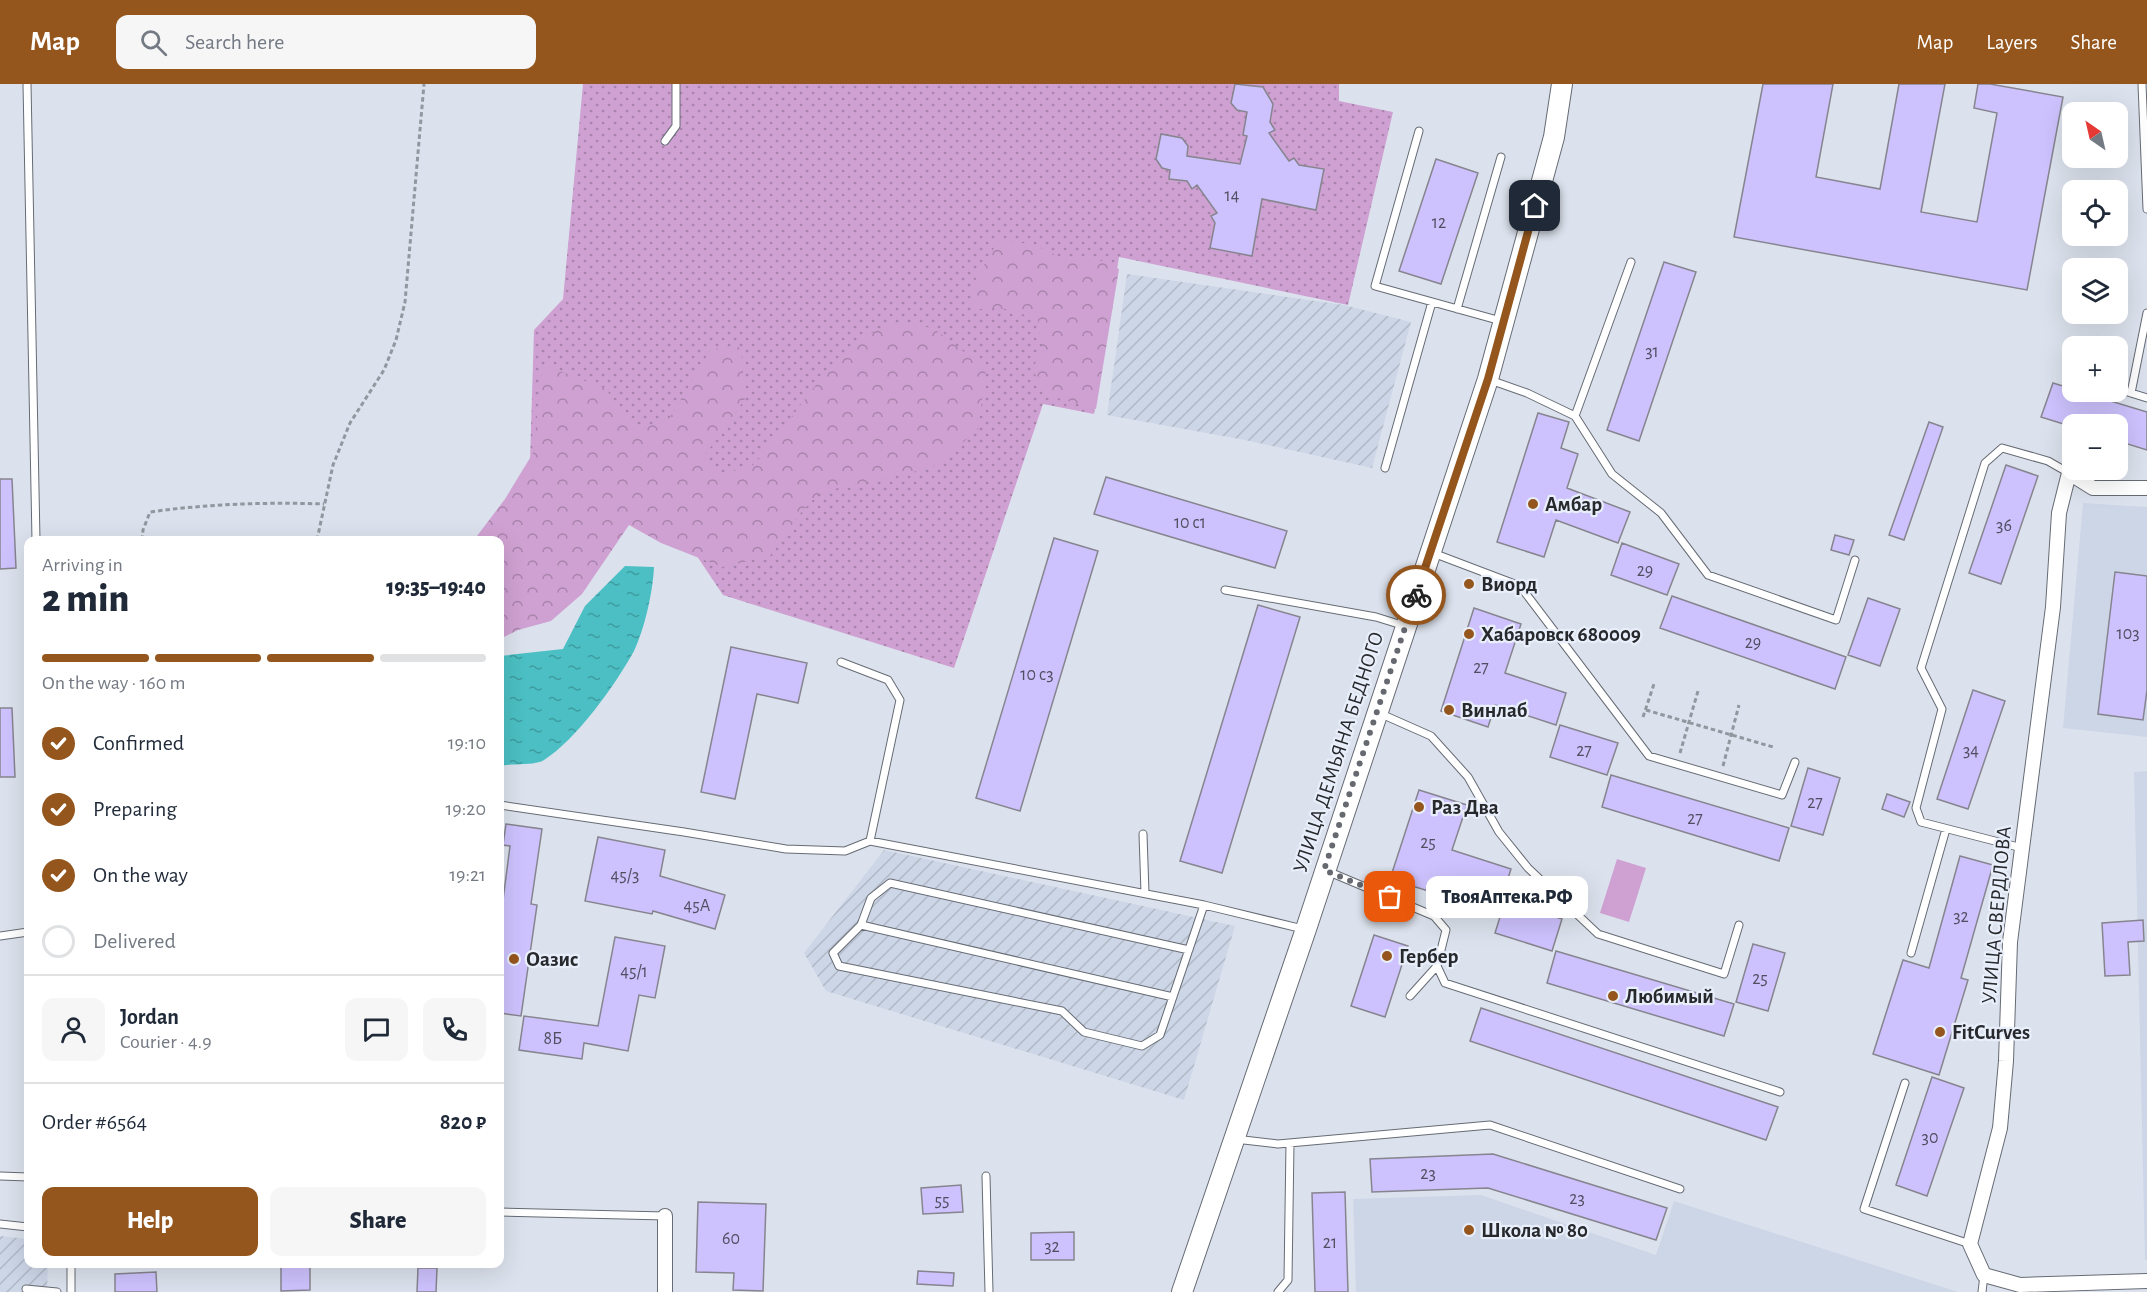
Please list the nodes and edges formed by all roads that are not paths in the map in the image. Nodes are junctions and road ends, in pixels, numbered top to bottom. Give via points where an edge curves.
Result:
1 (27, 84) edge
2 (676, 84) edge
3 (1562, 84) edge
4 (2142, 84) edge
5 (1419, 131) dead end
6 (665, 141) dead end
7 (1501, 157) dead end
8 (2147, 209) edge
9 (1631, 262) dead end
10 (1432, 302) junction
11 (1458, 309) junction
12 (2147, 313) edge
13 (1503, 322) junction
14 (1488, 379) junction
15 (2128, 392) edge
16 (2131, 393) junction
17 (2147, 398) edge
18 (1575, 416) junction
19 (1385, 468) dead end
20 (2062, 469) edge
21 (2067, 480) edge
22 (2080, 480) edge
23 (2147, 488) edge
24 (36, 536) edge
25 (1430, 552) junction
26 (1855, 560) dead end
27 (1225, 590) dead end
28 (1406, 626) junction
29 (841, 662) dead end
30 (1377, 712) junction
31 (1795, 762) dead end
32 (504, 806) edge
33 (1946, 829) junction
34 (1143, 834) dead end
35 (870, 842) junction
36 (2022, 848) junction
37 (1324, 870) junction
38 (1145, 893) junction
39 (1204, 905) junction
40 (861, 925) junction
41 (1739, 925) dead end
42 (1306, 929) junction
43 (24, 933) edge
44 (0, 936) edge
45 (1189, 950) junction
46 (1911, 953) dead end
47 (1437, 966) junction
48 (1410, 996) dead end
49 (1173, 997) junction
50 (1905, 1083) dead end
51 (1780, 1092) dead end
52 (1234, 1139) junction
53 (1290, 1143) junction
54 (0, 1176) edge
55 (986, 1176) dead end
56 (24, 1177) edge
57 (1680, 1189) dead end
58 (504, 1212) edge
59 (665, 1216) joint
60 (0, 1224) edge
61 (24, 1227) edge
62 (1970, 1244) junction
63 (71, 1268) edge
64 (1984, 1275) junction
65 (2147, 1281) edge
66 (26, 1289) dead end
67 (56, 1292) edge
68 (71, 1292) edge
69 (665, 1292) edge
70 (989, 1292) edge
71 (1182, 1292) edge
72 (1278, 1292) edge
73 (1982, 1292) edge

1 - 24 lane
2 - 6 lane via 676,126
3 - 13 main road, УЛИЦА ДЕМЬЯНА БЕДНОГО via 1554,137
4 - 8 lane
5 - 10 lane via 1375,286
7 - 11 lane
9 - 18 lane
10 - 11 lane
10 - 19 lane
11 - 13 lane
12 - 16 lane
13 - 14 main road, УЛИЦА ДЕМЬЯНА БЕДНОГО
14 - 18 lane
14 - 25 main road, УЛИЦА ДЕМЬЯНА БЕДНОГО
15 - 16 lane
16 - 17 lane
18 - 26 lane via 1612,474 1661,513 1708,575 1836,620
20 - 33 lane via 2048,460 2002,448 1985,463 1921,668 1942,709 1916,808 1921,822
21 - 36 street, УЛИЦА СВЕРДЛОВА via 2059,513 2053,607
22 - 23 street via 2093,488
25 - 28 main road, УЛИЦА ДЕМЬЯНА БЕДНОГО
25 - 31 lane via 1520,586 1649,756 1782,795
27 - 28 lane
28 - 30 main road, УЛИЦА ДЕМЬЯНА БЕДНОГО
29 - 35 lane via 888,681 900,700
30 - 37 main road, УЛИЦА ДЕМЬЯНА БЕДНОГО
30 - 41 lane via 1431,736 1468,777 1499,832 1528,868 1598,934 1724,974
32 - 35 lane via 786,849 845,851
33 - 36 lane
33 - 46 lane
34 - 38 lane
35 - 38 lane
36 - 62 street, УЛИЦА СВЕРДЛОВА via 2010,942 2000,1128
37 - 42 main road, УЛИЦА ДЕМЬЯНА БЕДНОГО
37 - 47 lane via 1434,916 1446,930
38 - 39 lane
39 - 42 lane
39 - 45 lane
40 - 45 lane via 871,898 890,883
40 - 49 lane
40 - 49 lane via 833,953 839,966 1062,1011 1084,1032 1142,1046 1160,1035
42 - 52 main road, УЛИЦА ДЕМЬЯНА БЕДНОГО
43 - 44 lane
45 - 49 lane
47 - 48 lane
47 - 51 lane via 1445,983
50 - 62 lane via 1864,1209
52 - 53 lane
52 - 71 main road, УЛИЦА ДЕМЬЯНА БЕДНОГО
53 - 57 lane via 1490,1125
53 - 72 lane via 1288,1280
54 - 56 lane
55 - 70 lane
58 - 59 lane
59 - 69 street
60 - 61 lane
62 - 64 street
63 - 68 lane
64 - 65 street via 2020,1285
64 - 73 lane
66 - 67 lane

